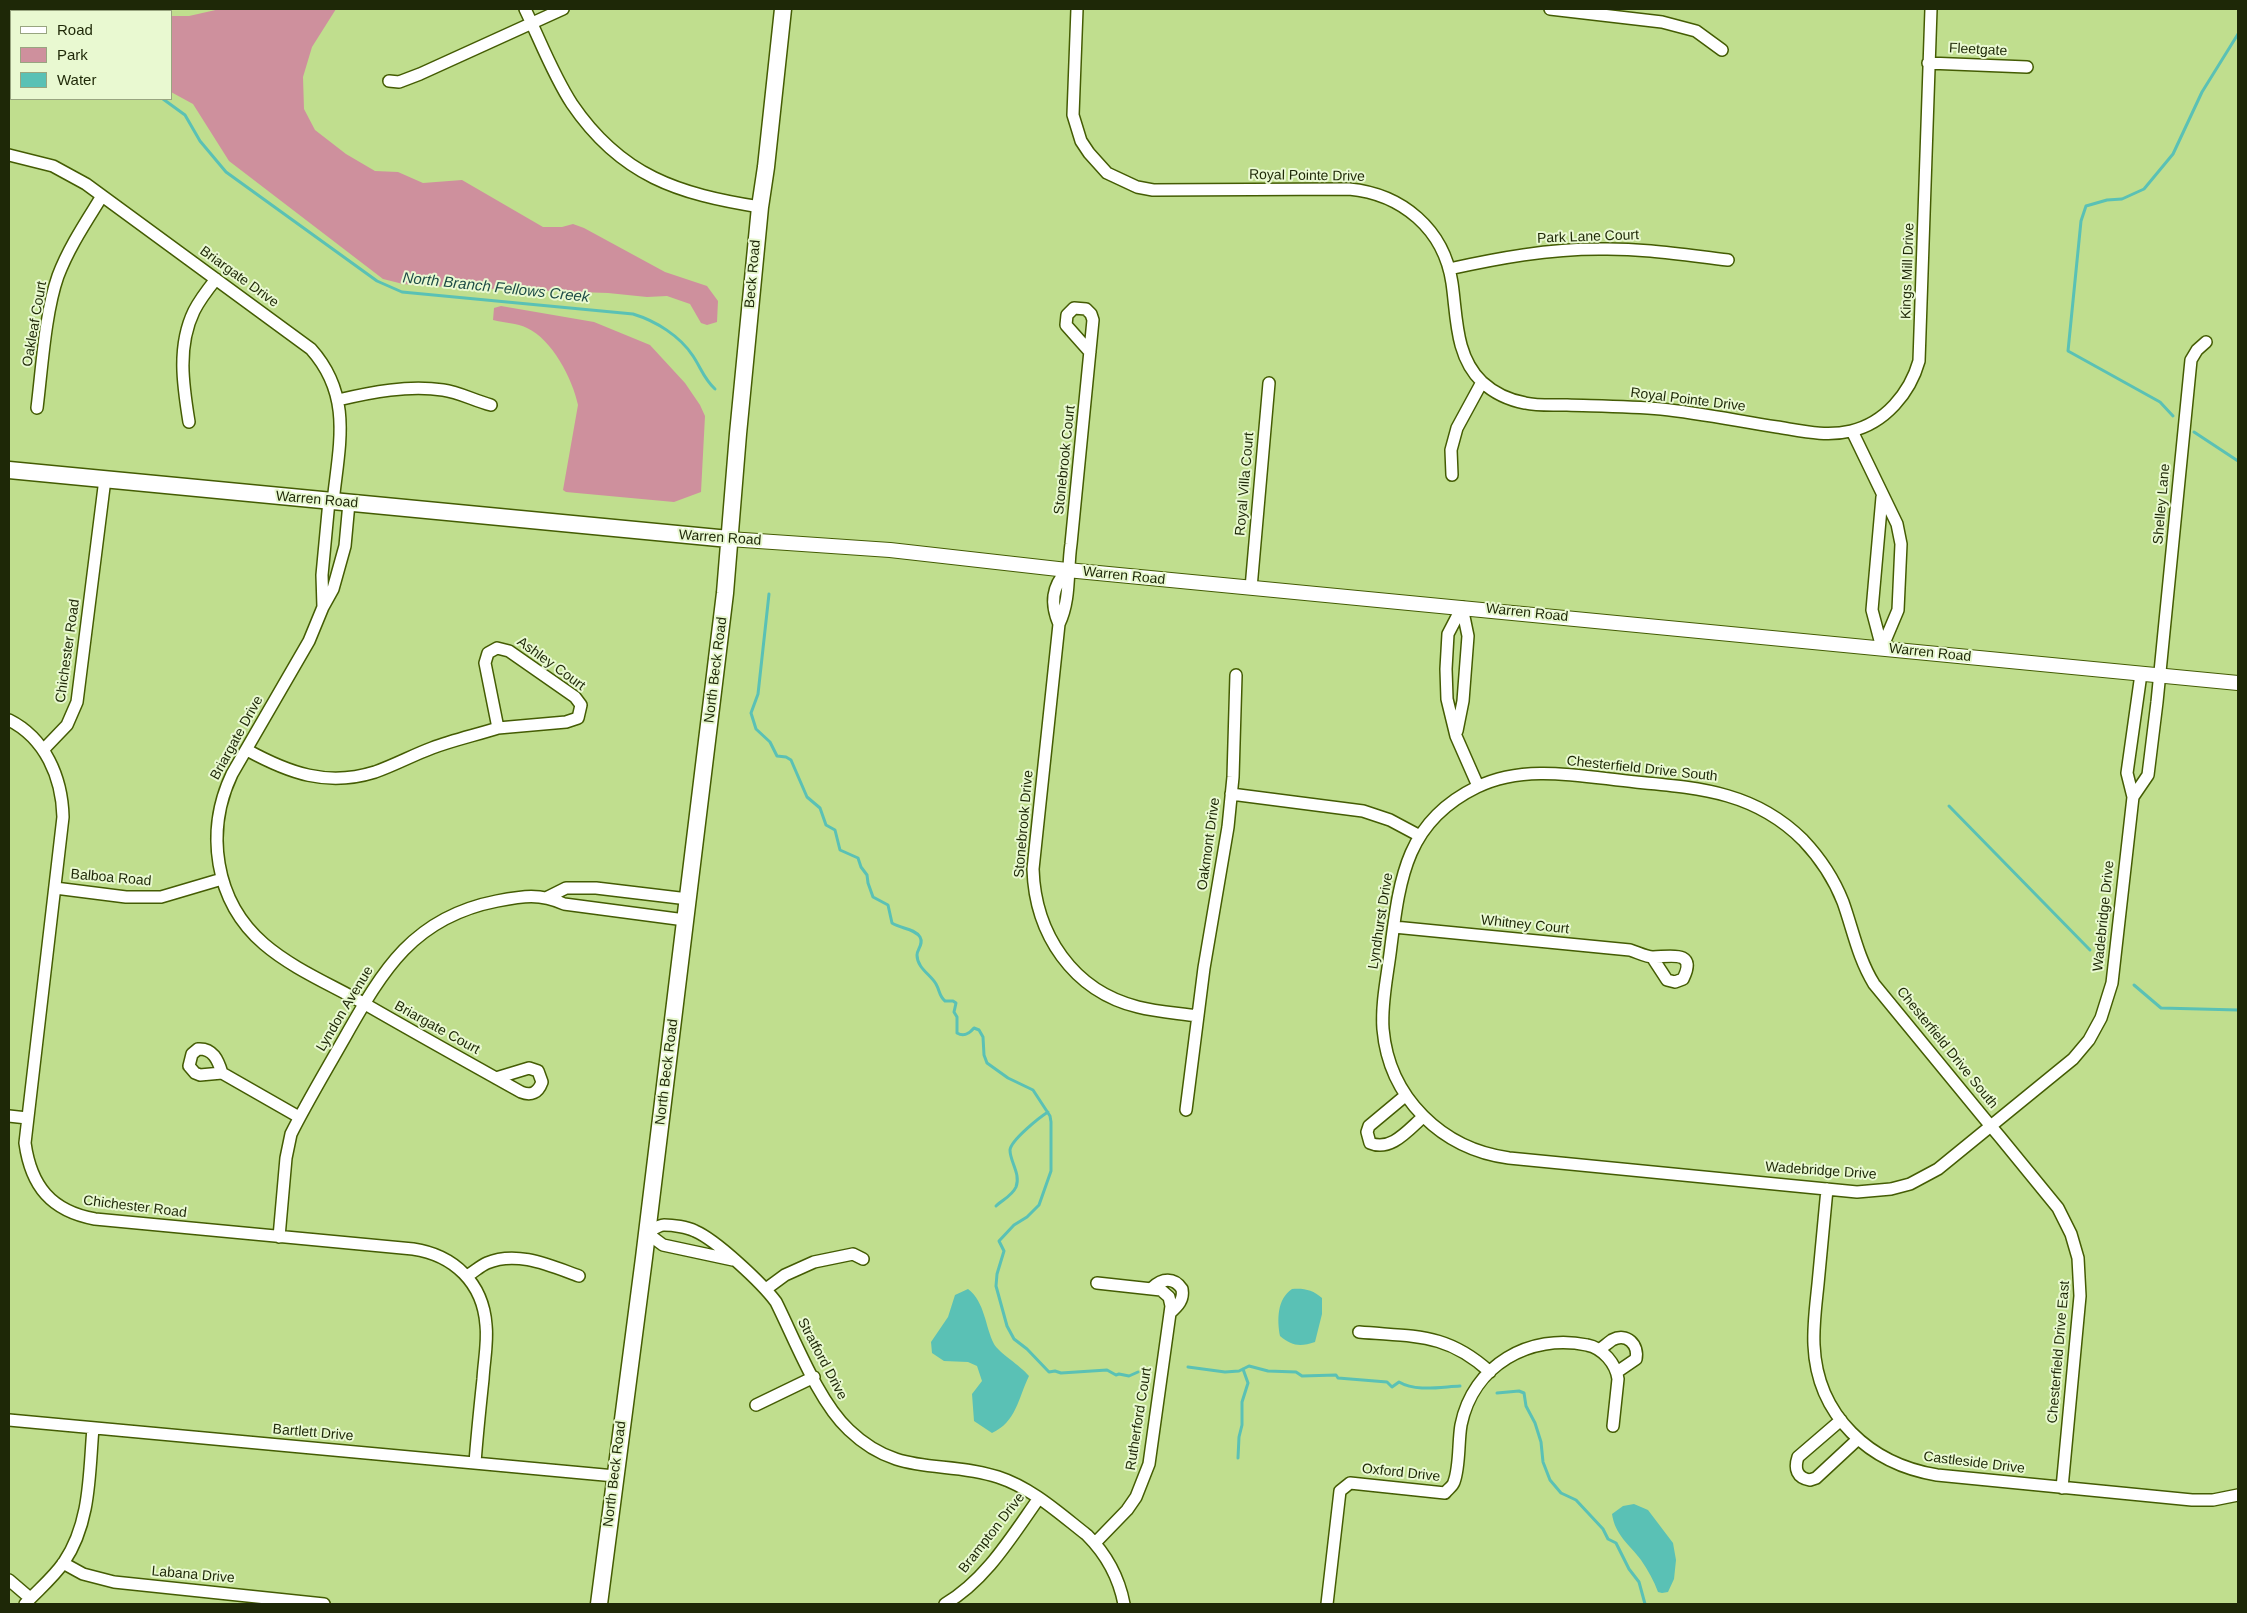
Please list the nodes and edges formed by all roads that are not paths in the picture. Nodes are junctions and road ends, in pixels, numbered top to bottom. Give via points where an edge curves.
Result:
1 (525, 9) edge
2 (563, 9) edge
3 (782, 9) edge
4 (1077, 9) edge
5 (1550, 9) edge
6 (1931, 9) edge
7 (532, 24) junction
8 (1722, 50) dead end
9 (1928, 64) junction
10 (2027, 68) dead end
11 (389, 81) dead end
12 (9, 155) edge
13 (102, 196) junction
14 (760, 207) junction
15 (1728, 260) dead end
16 (1449, 269) junction
17 (216, 278) junction
18 (2206, 342) dead end
19 (1090, 352) dead end
20 (1482, 382) junction
21 (1269, 383) dead end
22 (338, 400) junction
23 (490, 406) dead end
24 (37, 408) dead end
25 (189, 422) dead end
26 (1852, 431) junction
27 (9, 470) edge
28 (1452, 475) dead end
29 (105, 479) junction
30 (1882, 496) junction
31 (337, 502) junction
32 (729, 539) junction
33 (1067, 570) junction
34 (1251, 588) junction
35 (323, 607) junction
36 (1462, 607) junction
37 (1882, 648) junction
38 (2140, 674) junction
39 (1236, 675) dead end
40 (2160, 676) junction
41 (2238, 683) edge
42 (9, 720) edge
43 (498, 728) junction
44 (1456, 736) junction
45 (43, 750) junction
46 (247, 750) junction
47 (1478, 786) junction
48 (1231, 794) junction
49 (2132, 797) junction
50 (1420, 836) junction
51 (222, 879) junction
52 (55, 888) junction
53 (548, 897) junction
54 (688, 899) junction
55 (685, 920) junction
56 (1394, 927) junction
57 (1652, 957) dead end
58 (364, 1004) junction
59 (1198, 1016) junction
60 (222, 1073) dead end
61 (496, 1078) dead end
62 (1399, 1084) joint
63 (1405, 1096) junction
64 (1186, 1110) dead end
65 (9, 1116) edge
66 (300, 1117) junction
67 (1423, 1117) junction
68 (27, 1118) junction
69 (1992, 1127) junction
70 (1827, 1189) junction
71 (647, 1233) junction
72 (279, 1237) junction
73 (863, 1259) dead end
74 (733, 1260) junction
75 (467, 1276) junction
76 (579, 1276) dead end
77 (1097, 1283) dead end
78 (766, 1288) junction
79 (1358, 1332) dead end
80 (1599, 1350) junction
81 (1490, 1372) junction
82 (1617, 1372) junction
83 (814, 1377) junction
84 (756, 1405) dead end
85 (9, 1420) edge
86 (1841, 1420) junction
87 (1613, 1426) dead end
88 (93, 1428) junction
89 (1858, 1439) junction
90 (475, 1463) junction
91 (614, 1476) junction
92 (2062, 1488) junction
93 (2238, 1495) edge
94 (1039, 1498) junction
95 (1096, 1543) junction
96 (63, 1563) junction
97 (9, 1580) edge
98 (234, 1599) edge
99 (27, 1601) edge
100 (324, 1604) edge
101 (599, 1604) edge
102 (945, 1604) edge
103 (1124, 1604) edge
104 (1327, 1604) edge

1 - 7 street
2 - 7 street
3 - 14 main road, Beck Road
4 - 16 street, Royal Pointe Drive via 1073,115 1081,140 1107,173 1129,184 1153,190 1349,190 1378,194 1404,206 1423,222 1438,243
5 - 8 street via 1662,22 1696,30
6 - 9 street, Kings Mill Drive
7 - 11 street via 420,74 399,82
7 - 14 street via 572,104 619,156 648,175 686,192
9 - 10 street, Fleetgate
9 - 26 street, Kings Mill Drive via 1919,361 1910,385 1894,406 1875,421
12 - 13 street, Briargate Drive via 53,166
13 - 17 street, Briargate Drive
13 - 24 street, Oakleaf Court via 74,241 57,278
14 - 32 main road, Beck Road
15 - 16 street, Park Lane Court via 1659,251 1600,249 1516,255
16 - 20 street, Royal Pointe Drive via 1461,348 1470,368
17 - 22 street, Briargate Drive via 311,349 329,374
17 - 25 street via 193,312 186,336 182,380
18 - 40 street, Shelley Lane via 2196,350 2191,360
19 - 33 street, Stonebrook Court
20 - 26 street, Royal Pointe Drive via 1504,397 1528,404 1662,409 1820,434
20 - 28 street via 1458,428 1451,450
21 - 34 street, Royal Villa Court
22 - 23 street via 367,393 426,389 444,390
22 - 31 street, Briargate Drive via 341,435
26 - 30 street
27 - 29 main road, Warren Road
29 - 31 main road, Warren Road
29 - 45 street, Chichester Road via 77,702 67,725
30 - 37 street via 1872,610
30 - 37 street via 1897,524 1901,544 1898,610
31 - 32 main road, Warren Road
31 - 35 street, Briargate Drive via 322,575
31 - 35 street, Briargate Drive via 345,546 338,580
32 - 33 street, Warren Road via 890,550
32 - 54 main road, North Beck Road
33 - 34 street, Warren Road
33 - 59 street, Stonebrook Drive via 1068,585 1065,611 1059,624 1033,869 1039,913 1061,957 1093,987 1137,1007
34 - 36 street, Warren Road
35 - 46 street, Briargate Drive via 309,641
36 - 37 street, Warren Road
36 - 44 street via 1468,636 1463,702
36 - 44 street via 1448,634 1446,669 1447,699
37 - 38 street, Warren Road
38 - 40 street, Warren Road
38 - 49 street, Wadebridge Drive via 2127,773
39 - 48 street, Oakmont Drive
40 - 41 street, Warren Road
40 - 49 street, Wadebridge Drive via 2148,775
42 - 45 street
43 - 43 street, Ashley Court via 485,663 488,653 497,648 509,651 575,697 581,705 580,714 574,720
43 - 46 street, Ashley Court via 434,747 375,772 344,778 293,772
44 - 47 street
45 - 52 street, Chichester Road via 57,777 63,805
46 - 51 street, Briargate Drive via 227,785 218,812 216,845
47 - 50 street, Lyndhurst Drive via 1445,807
47 - 69 street, Chesterfield Drive South via 1508,776 1537,773 1696,788 1736,798 1774,817 1803,840 1829,874 1843,903 1861,959 1874,984
48 - 50 street via 1363,811 1390,820
48 - 59 street, Oakmont Drive
49 - 69 street, Wadebridge Drive via 2112,983 2101,1018 2073,1059
50 - 56 street, Lyndhurst Drive via 1402,877
51 - 52 street, Balboa Road via 161,897 126,897
51 - 58 street, Briargate Drive via 239,915 263,943
52 - 68 street, Chichester Road
53 - 54 street, Lyndon Avenue via 566,888 596,888
53 - 55 street, Lyndon Avenue via 564,904
53 - 58 street, Lyndon Avenue via 492,902 443,920 424,931 394,958
54 - 55 main road, North Beck Road
55 - 71 main road, North Beck Road
56 - 57 street, Whitney Court via 1630,950
56 - 62 street, Lyndhurst Drive via 1383,1023 1386,1049
58 - 61 street, Briargate Court
58 - 66 street, Lyndon Avenue
59 - 64 street, Oakmont Drive
60 - 66 street
62 - 63 street, Wadebridge Drive
63 - 67 street, Wadebridge Drive
63 - 67 street via 1369,1126 1370,1142 1387,1146
65 - 68 street
66 - 72 street, Lyndon Avenue via 288,1146
67 - 70 street, Wadebridge Drive via 1458,1143 1497,1156
68 - 72 street, Chichester Road via 24,1143 31,1172 46,1196 69,1212 95,1219
69 - 70 street, Wadebridge Drive via 1938,1170 1910,1184 1872,1192
69 - 92 street, Chesterfield Drive East via 2058,1208 2078,1258 2080,1296
70 - 86 street, Castleside Drive via 1814,1346 1823,1388
71 - 74 street, Stratford Drive via 663,1245
71 - 74 street, Stratford Drive via 662,1225 694,1230
71 - 91 main road, North Beck Road
72 - 75 street, Chichester Road via 425,1251 448,1260
73 - 78 street via 853,1254 814,1262 790,1272
74 - 78 street, Stratford Drive
75 - 76 street via 488,1263 517,1258
75 - 90 street, Chichester Road via 481,1298 487,1327
77 - 95 street, Rutherford Court via 1161,1290 1169,1297 1170,1313 1151,1452 1144,1479 1127,1510
78 - 83 street, Stratford Drive
79 - 81 street via 1418,1337 1450,1344
80 - 81 street, Oxford Drive via 1571,1342 1526,1347 1504,1359
80 - 82 street via 1609,1358
80 - 82 street via 1619,1338 1632,1341 1636,1346 1636,1359
81 - 104 street, Oxford Drive via 1467,1402 1454,1482 1444,1493 1350,1482 1340,1491
82 - 87 street
83 - 84 street
83 - 94 street, Stratford Drive via 827,1403 849,1430 882,1454 918,1466 996,1476
85 - 88 street, Bartlett Drive
86 - 89 street, Castleside Drive
86 - 89 street via 1798,1457 1796,1470 1799,1476 1810,1480 1816,1478
88 - 90 street, Bartlett Drive
88 - 96 street via 84,1517 76,1541
89 - 92 street, Castleside Drive via 1886,1459 1921,1472
90 - 91 street, Bartlett Drive
91 - 101 main road, North Beck Road
92 - 93 street, Castleside Drive via 2192,1500
94 - 95 street, Stratford Drive
94 - 102 street, Brampton Drive via 979,1577
95 - 103 street, Stratford Drive via 1112,1568
96 - 98 street, Labana Drive via 83,1574 114,1582
96 - 99 street
97 - 99 street
98 - 100 street, Labana Drive

